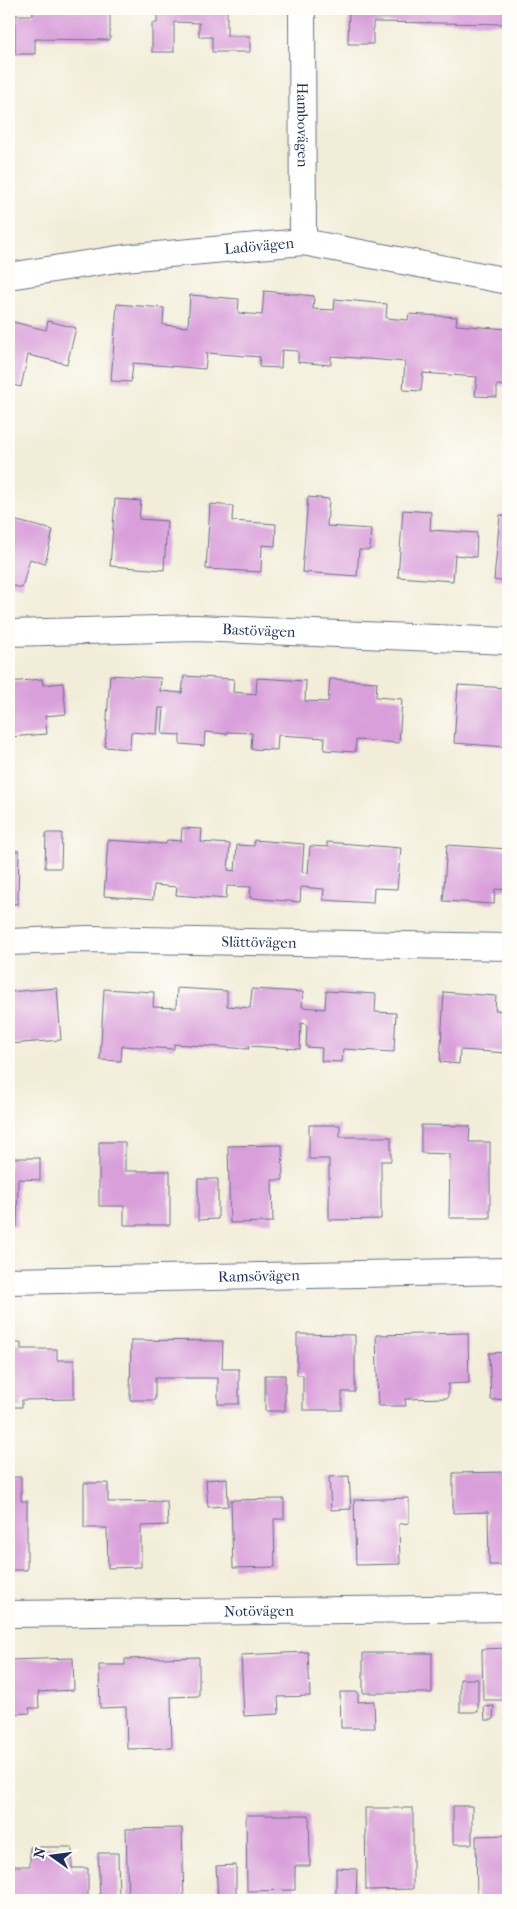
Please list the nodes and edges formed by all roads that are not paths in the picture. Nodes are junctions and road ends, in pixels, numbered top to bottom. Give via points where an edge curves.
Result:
1 (302, 9) edge
2 (304, 242) junction
3 (9, 276) edge
4 (508, 281) edge
5 (9, 633) edge
6 (508, 642) edge
7 (9, 942) edge
8 (508, 947) edge
9 (508, 1271) edge
10 (9, 1281) edge
11 (508, 1608) edge
12 (9, 1614) edge

1 - 2 street, Hambovägen
2 - 3 street, Ladövägen via 124,258
2 - 4 street, Ladövägen
5 - 6 street, Bastövägen via 196,628
7 - 8 street, Slättövägen via 88,939
9 - 10 street, Ramsövägen
11 - 12 street, Notövägen

